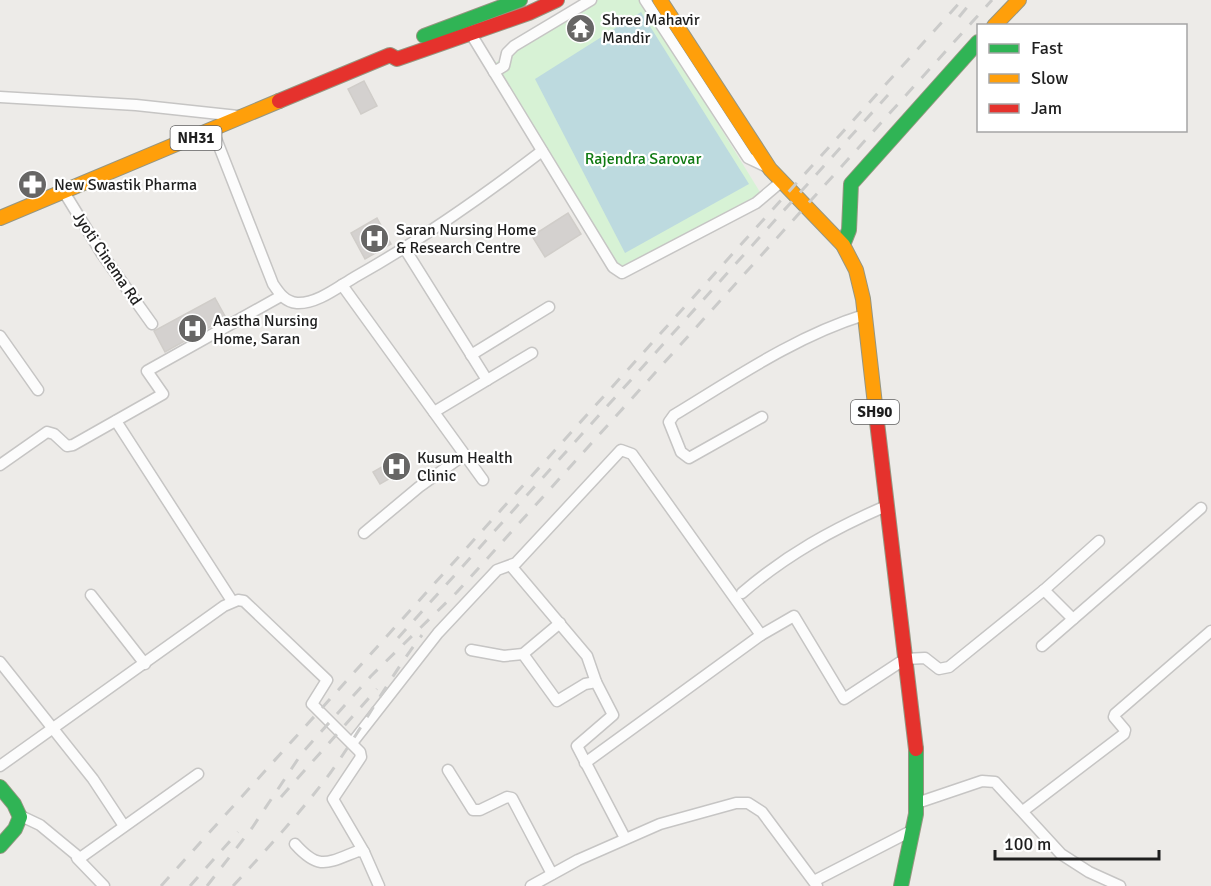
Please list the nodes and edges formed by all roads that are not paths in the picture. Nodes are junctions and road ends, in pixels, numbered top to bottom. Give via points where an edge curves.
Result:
1 (520, 0) edge
2 (557, 0) edge
3 (591, 0) edge
4 (645, 0) edge
5 (660, 0) edge
6 (1019, 0) edge
7 (996, 24) edge
8 (471, 34) junction
9 (977, 43) edge
10 (390, 56) junction
11 (494, 72) junction
12 (0, 97) edge
13 (244, 117) junction
14 (213, 131) junction
15 (542, 151) junction
16 (770, 168) junction
17 (782, 181) junction
18 (64, 192) junction
19 (0, 218) edge
20 (843, 245) junction
21 (405, 249) junction
22 (342, 285) junction
23 (281, 296) junction
24 (549, 307) dead end
25 (864, 315) junction
26 (152, 324) dead end
27 (0, 336) edge
28 (532, 353) dead end
29 (471, 355) junction
30 (487, 380) junction
31 (38, 390) dead end
32 (434, 412) junction
33 (762, 417) dead end
34 (116, 421) junction
35 (464, 455) junction
36 (0, 465) edge
37 (483, 480) dead end
38 (886, 506) junction
39 (1201, 508) dead end
40 (364, 533) dead end
41 (1099, 541) dead end
42 (511, 566) junction
43 (1044, 590) junction
44 (742, 592) dead end
45 (91, 595) dead end
46 (232, 601) junction
47 (1073, 619) junction
48 (560, 623) junction
49 (1211, 631) edge
50 (761, 635) junction
51 (1042, 646) dead end
52 (471, 650) dead end
53 (523, 654) junction
54 (905, 659) junction
55 (0, 662) edge
56 (145, 664) junction
57 (596, 682) junction
58 (53, 729) junction
59 (352, 743) junction
60 (585, 763) junction
61 (0, 766) edge
62 (448, 770) dead end
63 (198, 774) dead end
64 (0, 788) edge
65 (916, 803) junction
66 (1023, 811) junction
67 (21, 816) junction
68 (124, 826) junction
69 (913, 830) junction
70 (625, 838) junction
71 (295, 844) dead end
72 (0, 846) edge
73 (364, 852) junction
74 (77, 858) junction
75 (552, 874) junction
76 (815, 884) edge
77 (104, 886) edge
78 (379, 886) edge
79 (531, 886) edge
80 (901, 886) edge
81 (1120, 886) edge

1 - 10 main road, NH31 via 393,48
2 - 8 main road, NH31
3 - 11 street via 514,46 507,53 504,66
4 - 16 street via 748,158
5 - 16 main road, SH90
6 - 7 main road
8 - 10 main road, NH31 via 397,59
8 - 11 street
9 - 20 main road via 851,184 847,197 851,224
10 - 13 main road, NH31
11 - 15 street
12 - 13 street via 136,105
13 - 14 main road, NH31
14 - 18 main road, NH31
14 - 23 street
15 - 17 street via 613,267 622,273 756,203
15 - 21 street via 470,207
16 - 17 main road, SH90
17 - 20 main road, SH90
18 - 19 main road, NH31
18 - 26 street, Jyoti Cinema Rd
20 - 25 main road, SH90 via 856,270
21 - 22 street
21 - 29 street
22 - 23 street via 308,302 295,303
22 - 32 street
23 - 34 street via 147,371 163,394
24 - 29 street
25 - 33 street via 802,341 674,415 669,422 681,452 689,458
25 - 38 main road, SH90
27 - 31 street
28 - 30 street
29 - 30 street
30 - 32 street
32 - 35 street
34 - 36 street via 69,446 47,432
34 - 46 street
35 - 37 street
35 - 40 street
38 - 44 street via 805,546
38 - 54 main road, SH90
39 - 47 street
41 - 43 street
42 - 48 street
42 - 50 street via 616,453 627,450
42 - 59 street via 497,570 438,633
43 - 47 street
43 - 54 street via 949,667 939,669 921,658
45 - 56 street
46 - 56 street
46 - 59 street via 250,604 327,680 312,704
47 - 51 street
48 - 53 street
48 - 57 street via 587,656
49 - 66 street via 1115,714 1124,734
50 - 54 street via 794,616 844,699
50 - 60 street
52 - 53 street via 504,656
53 - 57 street via 557,701 585,684
54 - 65 main road, SH90 via 917,759
55 - 58 street
56 - 58 street
57 - 60 street via 613,715 577,744
58 - 61 street
58 - 68 street via 93,778
59 - 73 street via 361,757 333,799
60 - 70 street
62 - 75 street via 473,810 507,796 512,798
63 - 68 street
64 - 67 main road
65 - 66 street via 990,780 1000,785
65 - 69 main road, SH90
66 - 81 street via 1061,854
67 - 72 main road via 13,833
67 - 74 street via 40,825
68 - 74 street
69 - 76 street
69 - 80 main road, SH90
70 - 75 street
70 - 76 street via 660,824 748,803 773,825
71 - 73 street via 313,861 324,864
73 - 78 street
74 - 77 street
75 - 79 street

